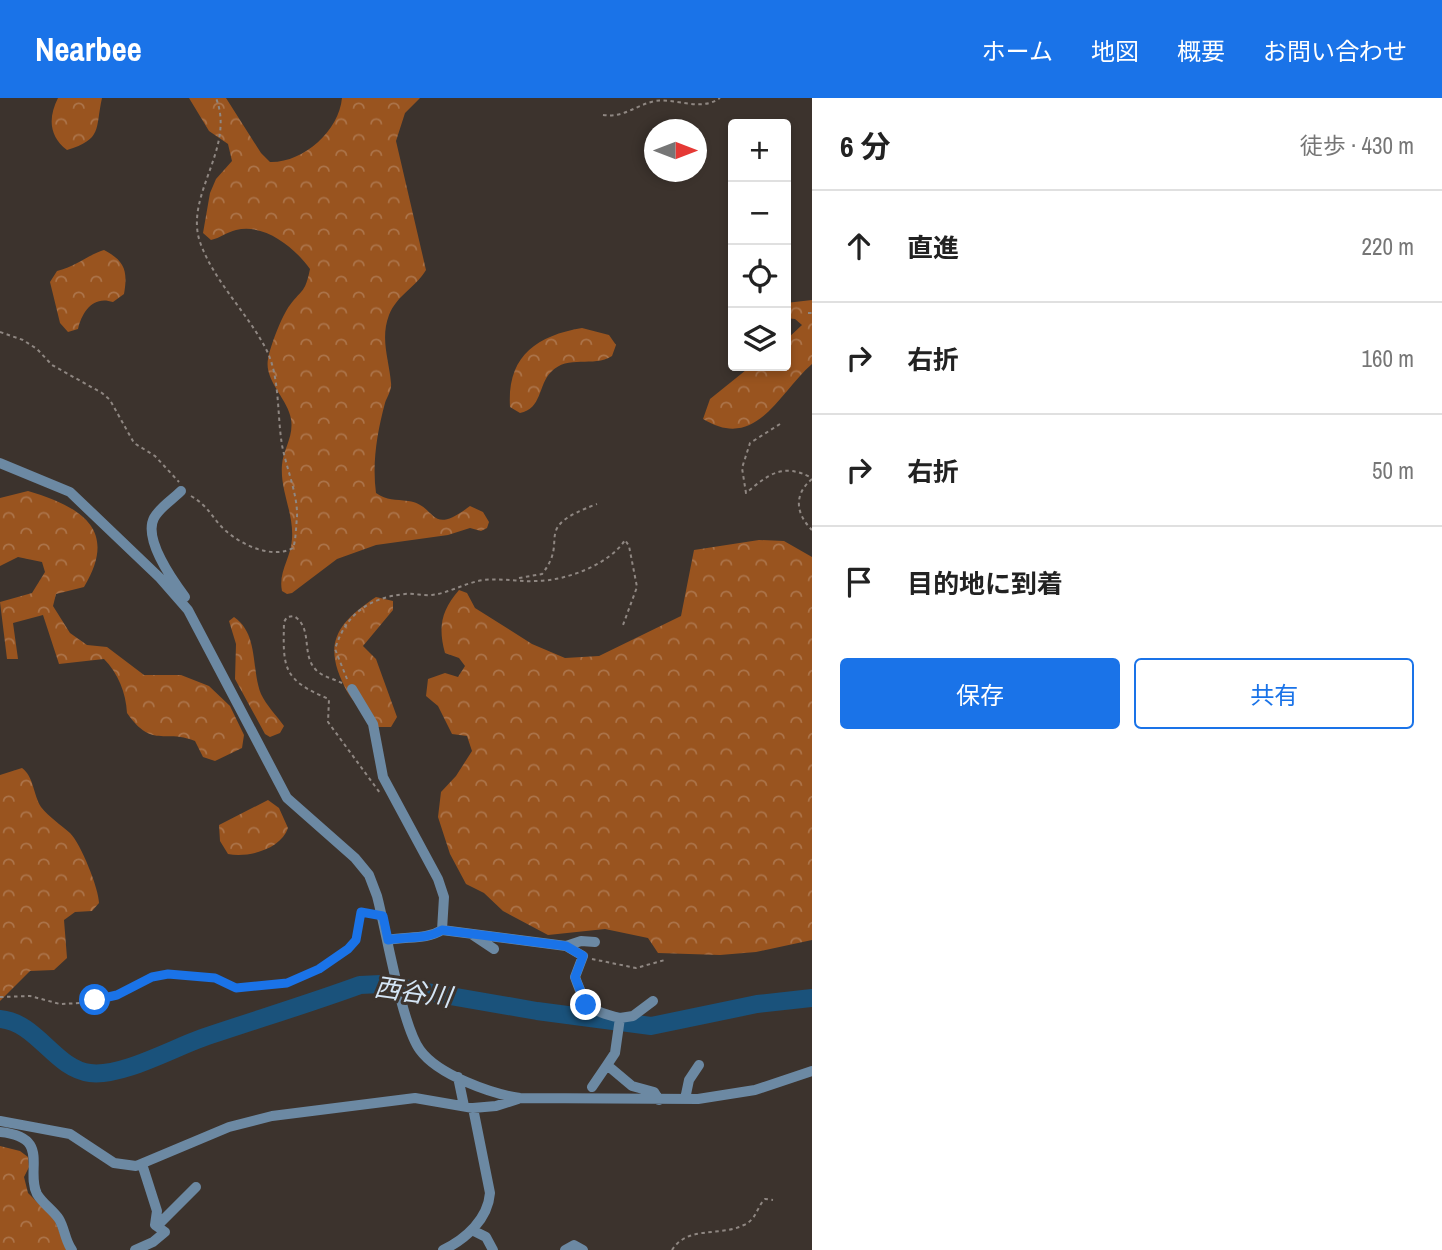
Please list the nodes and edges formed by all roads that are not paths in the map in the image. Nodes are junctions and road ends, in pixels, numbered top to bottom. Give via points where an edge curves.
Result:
1 (0, 463) edge
2 (181, 491) road end
3 (188, 610) junction
4 (352, 689) road end
5 (442, 930) junction
6 (473, 935) junction
7 (388, 940) junction
8 (595, 942) dead end
9 (566, 946) junction
10 (494, 949) dead end
11 (653, 1001) dead end
12 (620, 1022) junction
13 (607, 1065) junction
14 (699, 1065) dead end
15 (812, 1071) edge
16 (458, 1077) junction
17 (592, 1087) dead end
18 (520, 1098) junction
19 (685, 1099) junction
20 (659, 1100) junction
21 (469, 1107) junction
22 (0, 1121) edge
23 (0, 1132) edge
24 (142, 1164) junction
25 (195, 1186) dead end
26 (157, 1226) junction
27 (472, 1230) junction
28 (72, 1250) edge
29 (135, 1250) edge
30 (443, 1250) edge
31 (493, 1250) edge
32 (565, 1250) edge
33 (583, 1250) edge

1 - 3 street via 70,492
2 - 3 street via 158,511 151,529 163,568 187,600
3 - 7 street via 287,797 369,875
4 - 5 street via 373,724 383,776 438,878 445,909
5 - 6 street
5 - 7 street via 426,937
6 - 9 street
6 - 10 street
7 - 16 street via 420,1050
8 - 9 street
9 - 12 street via 583,956 575,977 586,1005
11 - 12 street
12 - 13 street via 615,1053
13 - 17 street
13 - 20 street via 632,1086 654,1092
14 - 19 street via 689,1080
15 - 19 street via 755,1090
16 - 18 street
16 - 21 street
18 - 20 street
18 - 21 street via 496,1106
19 - 20 street
21 - 24 street via 415,1098 272,1116 229,1127
21 - 27 street via 490,1193
22 - 24 street via 70,1134 114,1163
23 - 28 street via 13,1134 32,1148 37,1194 59,1219
24 - 26 street via 157,1211
25 - 26 street
26 - 29 street via 164,1232
27 - 30 street
27 - 31 street via 486,1237
32 - 33 street via 574,1245

